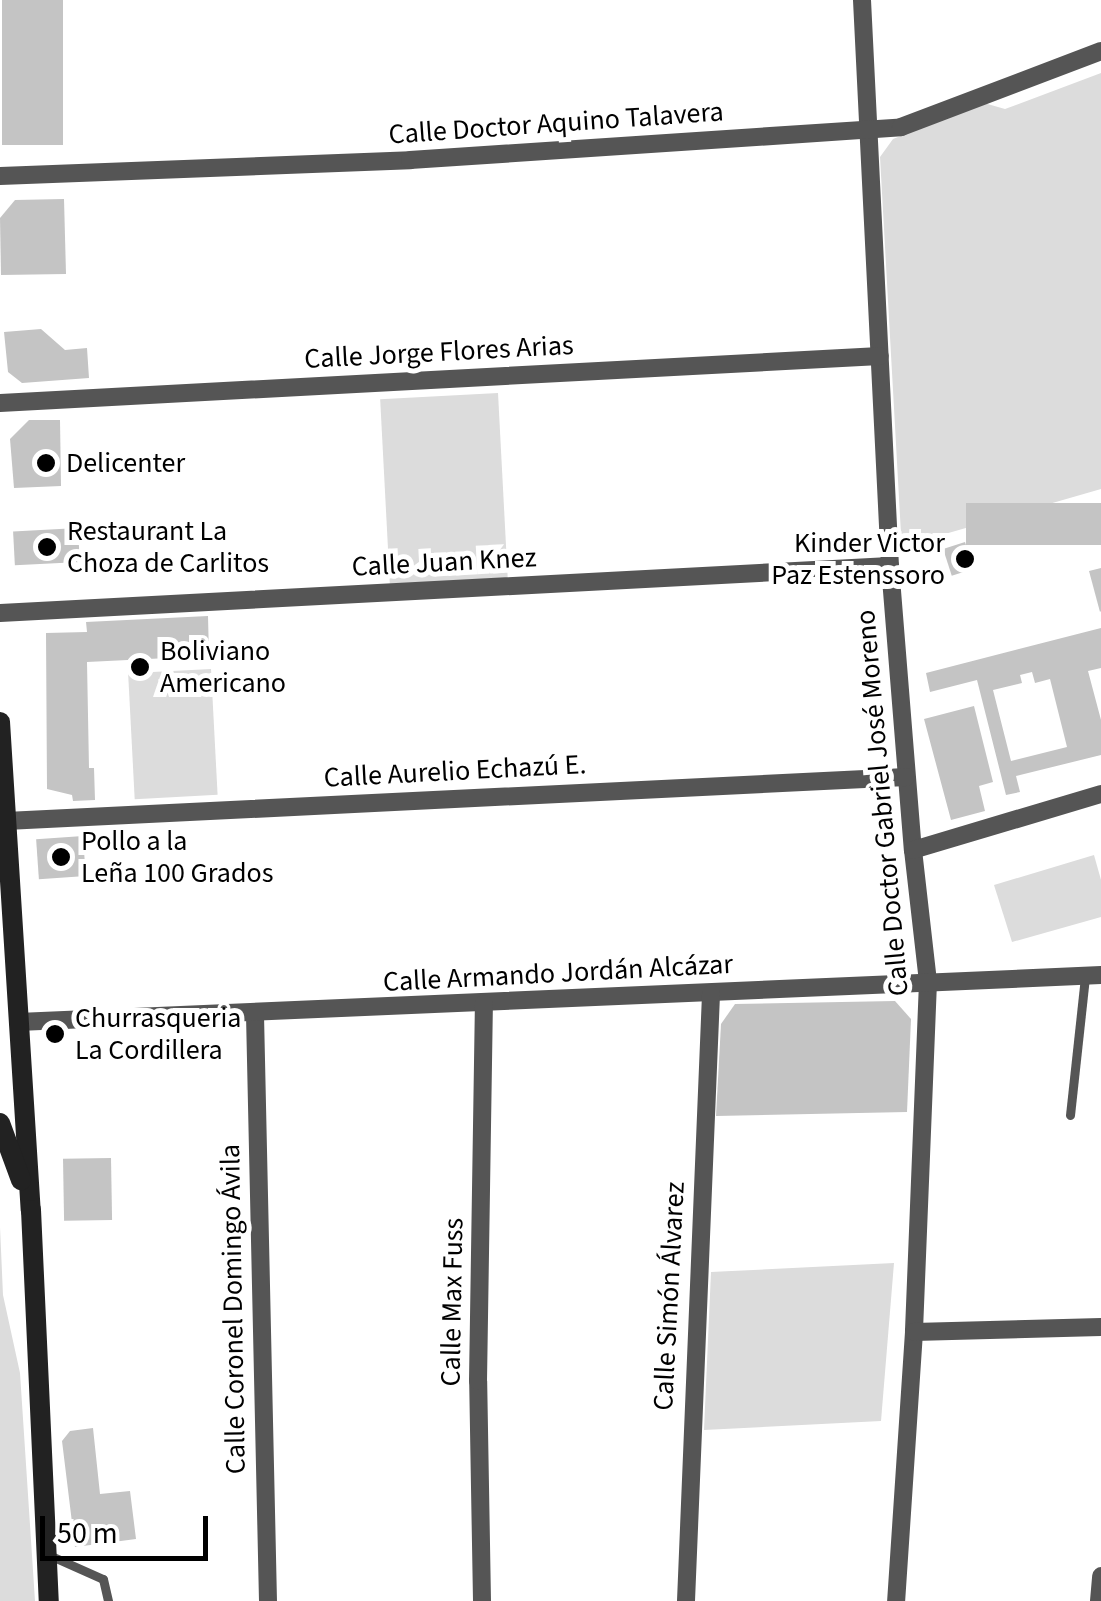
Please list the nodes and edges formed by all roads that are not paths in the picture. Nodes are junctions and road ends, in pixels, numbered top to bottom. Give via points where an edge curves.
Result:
1 (862, 0) edge
2 (1101, 51) edge
3 (869, 130) junction
4 (0, 176) edge
5 (880, 356) junction
6 (0, 403) edge
7 (890, 566) junction
8 (0, 612) edge
9 (0, 722) edge
10 (906, 776) junction
11 (1101, 794) edge
12 (6, 821) junction
13 (912, 850) junction
14 (1093, 976) edge
15 (928, 982) junction
16 (711, 994) junction
17 (484, 1004) junction
18 (254, 1015) junction
19 (18, 1022) junction
20 (22, 1091) junction
21 (0, 1103) edge
22 (1070, 1115) dead end
23 (0, 1123) edge
24 (30, 1210) junction
25 (1101, 1327) edge
26 (914, 1332) junction
27 (48, 1554) junction
28 (1101, 1576) edge
29 (48, 1601) edge
30 (108, 1601) edge
31 (268, 1601) edge
32 (482, 1601) edge
33 (686, 1601) edge
34 (896, 1601) edge
35 (1098, 1601) edge

1 - 3 street, Calle Doctor Gabriel José Moreno
2 - 3 street, Calle Doctor Aquino Talavera via 921,122
3 - 4 street, Calle Doctor Aquino Talavera via 410,160
3 - 5 street, Calle Doctor Gabriel José Moreno
5 - 6 street, Calle Jorge Flores Arias
5 - 7 street, Calle Doctor Gabriel José Moreno
7 - 8 street, Calle Juan Knez
7 - 10 street, Calle Doctor Gabriel José Moreno
9 - 12 main road
10 - 12 street, Calle Aurelio Echazú E.
10 - 13 street, Calle Doctor Gabriel José Moreno
11 - 13 street
12 - 19 main road
13 - 15 street, Calle Doctor Gabriel José Moreno
14 - 15 street, Calle Armando Jordán Alcázar
14 - 22 lane
15 - 16 street, Calle Armando Jordán Alcázar
15 - 26 street, Calle Doctor Gabriel José Moreno
16 - 17 street, Calle Armando Jordán Alcázar
16 - 33 street, Calle Simón Álvarez
17 - 18 street, Calle Armando Jordán Alcázar
17 - 32 street, Calle Max Fuss
18 - 19 street, Calle Armando Jordán Alcázar
18 - 31 street, Calle Coronel Domingo Ávila
19 - 20 main road
20 - 21 main road
20 - 24 main road
23 - 24 main road
24 - 27 main road
25 - 26 street
26 - 34 street, Calle Doctor Gabriel José Moreno
27 - 29 main road
27 - 30 lane via 103,1579
28 - 35 street

